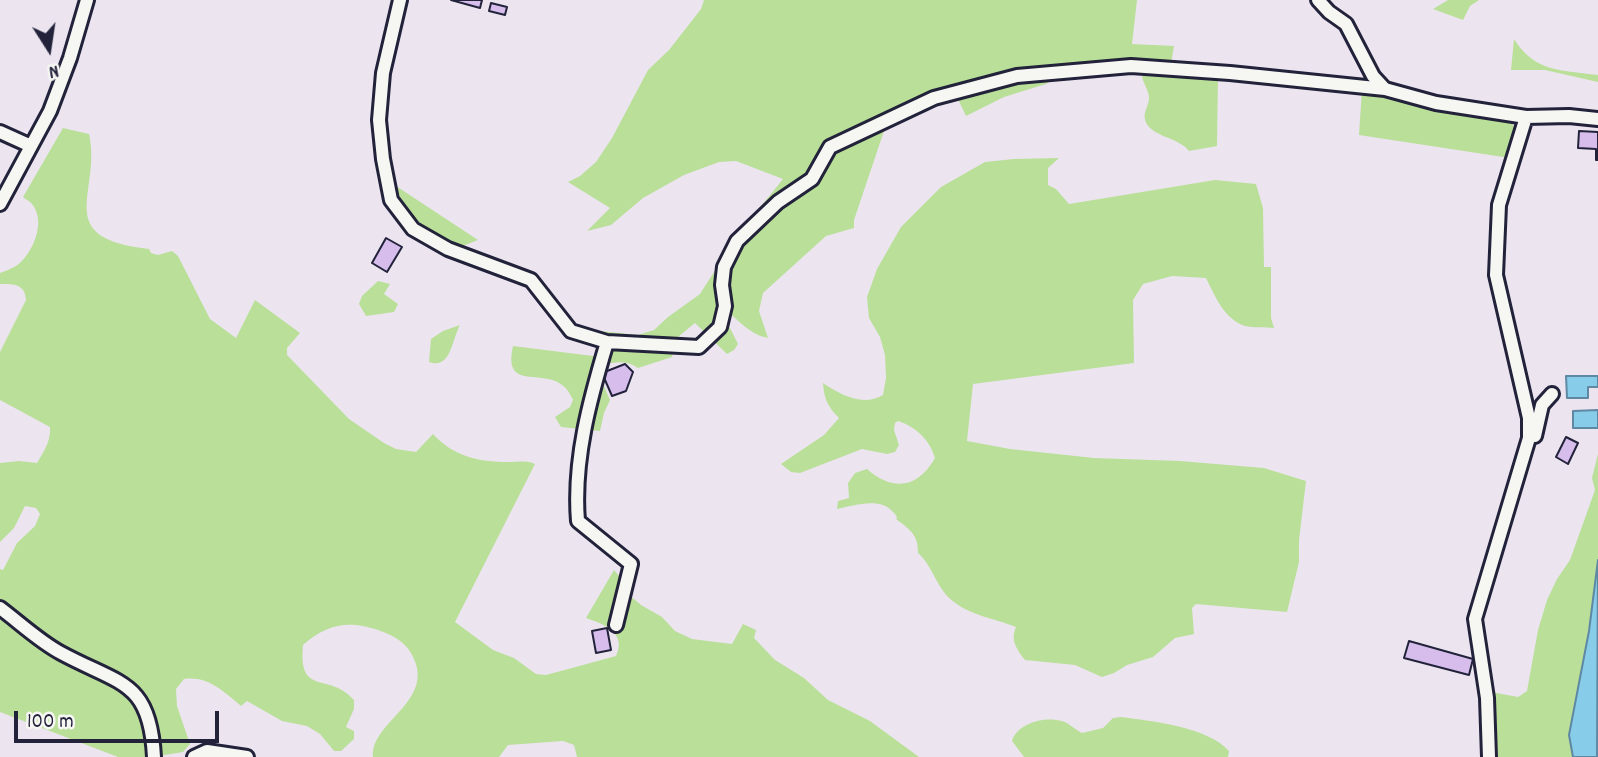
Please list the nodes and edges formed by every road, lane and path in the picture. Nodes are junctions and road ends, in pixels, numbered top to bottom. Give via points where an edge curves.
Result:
1 (87, 0) edge
2 (400, 0) edge
3 (1319, 1) edge
4 (1385, 89) junction
5 (1526, 117) junction
6 (1598, 119) edge
7 (0, 132) edge
8 (32, 146) junction
9 (0, 204) edge
10 (607, 342) junction
11 (1552, 394) dead end
12 (1529, 438) junction
13 (0, 608) edge
14 (616, 625) dead end
15 (154, 757) edge
16 (194, 757) edge
17 (247, 757) edge
18 (1489, 757) edge

1 - 8 street via 66,69
2 - 10 street via 383,73 379,120 391,200 413,229 448,249 531,280 570,331
3 - 4 street via 1346,24 1373,76
4 - 5 street via 1436,103
4 - 10 street via 1131,66 1017,76 934,98 830,147 811,179 778,202 737,241 724,267 720,327 699,347
5 - 6 street
5 - 12 street via 1499,205 1496,275 1529,418
7 - 8 street
8 - 9 street
10 - 14 street via 589,411 576,497 578,521 631,564
11 - 12 street via 1542,405 1534,437
12 - 18 street via 1475,619 1487,698
13 - 15 street via 58,652 129,687 144,705
16 - 17 street via 207,751

